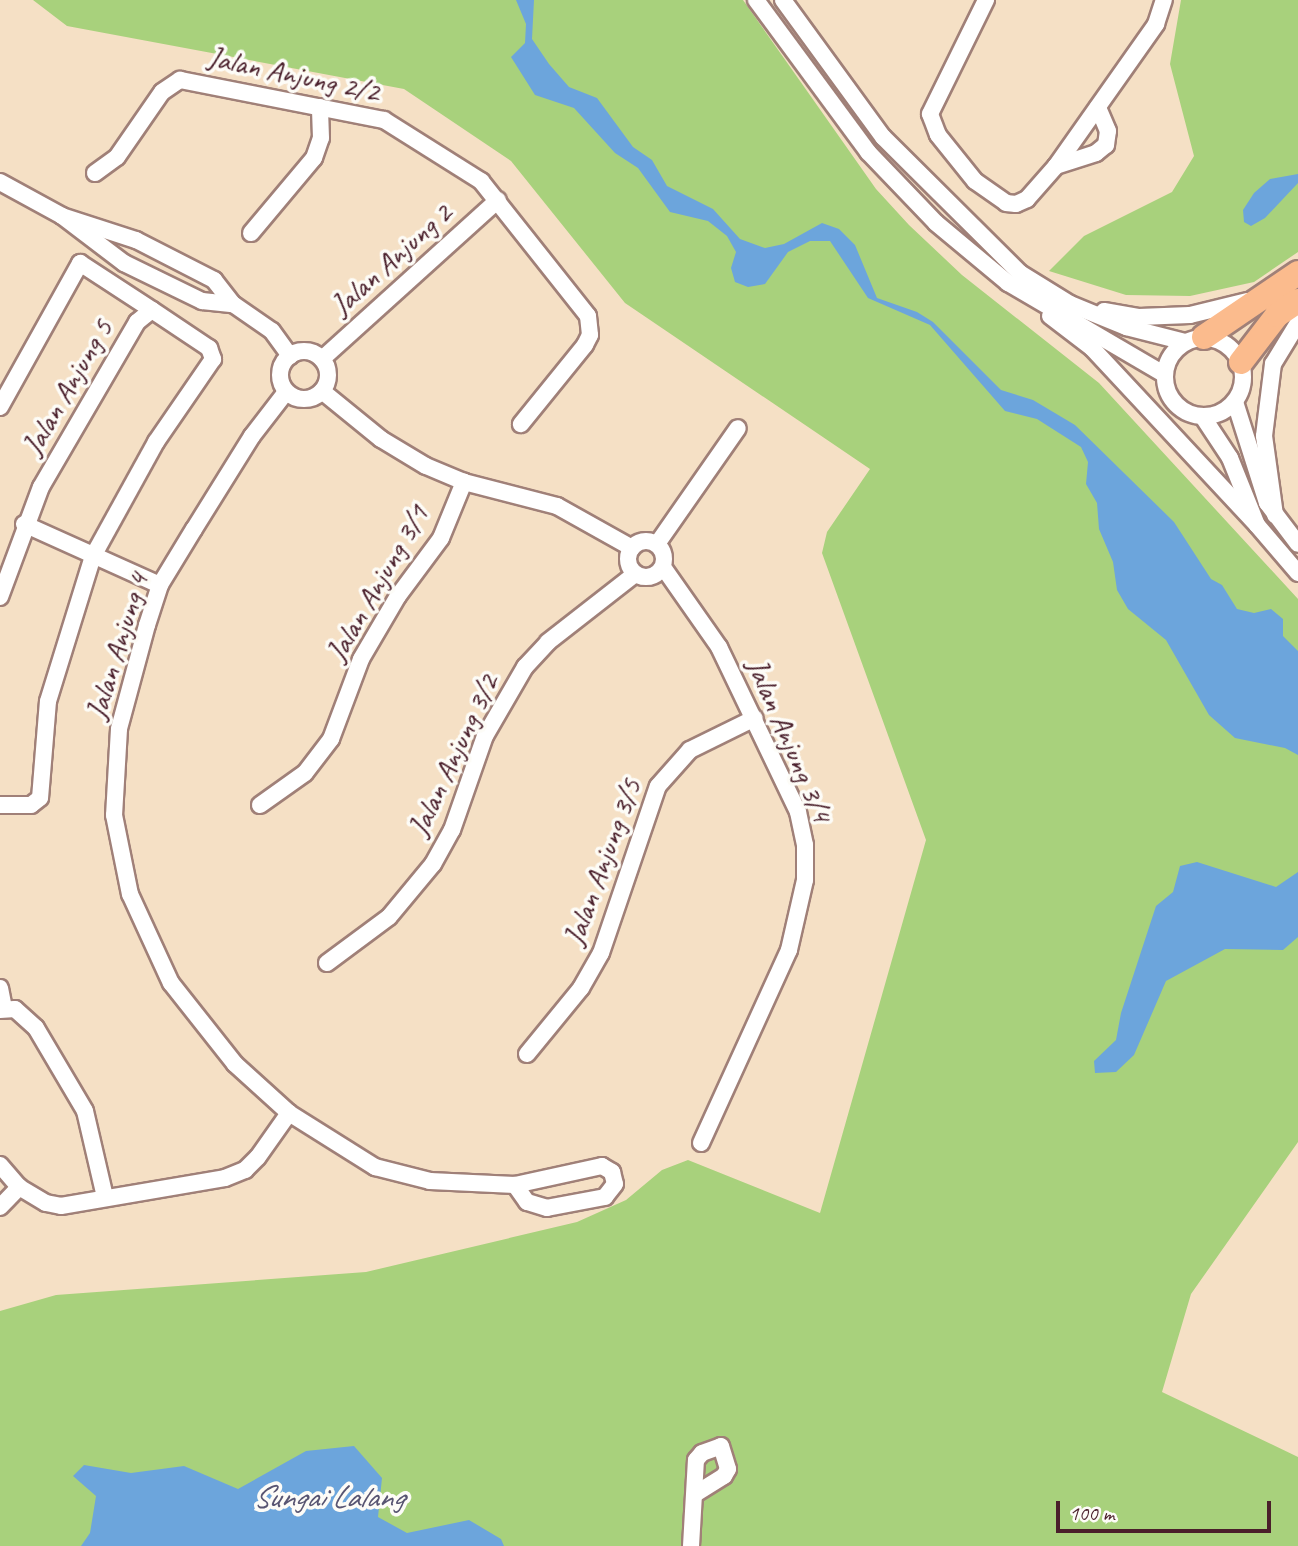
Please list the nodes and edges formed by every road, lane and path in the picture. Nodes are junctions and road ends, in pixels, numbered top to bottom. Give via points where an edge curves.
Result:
1 (756, 0) edge
2 (783, 0) edge
3 (986, 0) edge
4 (1164, 0) edge
5 (320, 107) junction
6 (1098, 107) junction
7 (1056, 166) junction
8 (96, 173) dead end
9 (0, 182) edge
10 (498, 200) junction
11 (62, 216) junction
12 (251, 233) dead end
13 (1298, 273) edge
14 (1008, 283) junction
15 (1288, 295) edge
16 (233, 304) junction
17 (1070, 304) junction
18 (152, 310) junction
19 (1298, 323) edge
20 (1195, 339) junction
21 (290, 356) junction
22 (322, 359) junction
23 (1241, 362) junction
24 (1164, 374) junction
25 (322, 391) junction
26 (286, 392) junction
27 (1235, 402) junction
28 (0, 407) edge
29 (1203, 417) junction
30 (521, 424) dead end
31 (738, 429) dead end
32 (464, 482) junction
33 (1275, 515) junction
34 (24, 524) junction
35 (1257, 525) junction
36 (657, 544) junction
37 (1298, 544) edge
38 (632, 548) junction
39 (93, 556) junction
40 (663, 567) junction
41 (1298, 573) edge
42 (635, 574) junction
43 (160, 585) junction
44 (0, 597) edge
45 (755, 719) junction
46 (260, 804) dead end
47 (0, 805) edge
48 (327, 963) dead end
49 (0, 988) edge
50 (2, 1009) edge
51 (527, 1054) dead end
52 (289, 1113) junction
53 (701, 1143) dead end
54 (0, 1165) edge
55 (515, 1185) junction
56 (19, 1187) junction
57 (105, 1197) junction
58 (0, 1208) edge
59 (695, 1494) dead end
60 (691, 1546) edge

1 - 14 street via 868,152 936,223
2 - 17 street via 883,137 1020,273
3 - 7 street via 933,103 932,125 975,181 1006,203 1027,199
4 - 6 street via 1156,23
5 - 8 street, Jalan Anjung 2/2 via 180,80 162,92 117,157
5 - 10 street, Jalan Anjung 2/2 via 384,120 481,181
5 - 12 street via 321,138 314,158
6 - 7 street
6 - 7 street via 1108,131 1106,145 1096,153
9 - 11 street
10 - 22 street, Jalan Anjung 2
10 - 30 street, Jalan Anjung 2/2 via 588,316 590,326 585,345
11 - 16 street via 136,240 214,280
11 - 16 street via 124,264 202,302
13 - 15 highway
14 - 24 street
14 - 35 street via 1092,348
15 - 17 street via 1190,315 1139,317
15 - 20 highway
15 - 23 highway
16 - 21 street via 272,331
17 - 20 street via 1126,327
18 - 28 street via 80,263
18 - 34 street, Jalan Anjung 5 via 137,322
18 - 39 street via 209,348 214,359 156,442
19 - 33 street via 1273,364 1266,424
20 - 23 street via 1233,349
20 - 24 street via 1171,355
21 - 22 street via 307,351
21 - 26 street via 280,373
22 - 25 street via 328,375
23 - 27 street via 1244,376
24 - 29 street via 1174,403
25 - 26 street via 304,400
25 - 32 street via 381,439 426,467
26 - 43 street, Jalan Anjung 4 via 227,473
27 - 29 street via 1220,414
27 - 33 street via 1247,448
29 - 35 street via 1230,458
31 - 36 street
32 - 38 street via 557,506
32 - 46 street, Jalan Anjung 3/1 via 440,538 361,659 331,739 305,773
33 - 37 street
34 - 39 street
34 - 44 street, Jalan Anjung 5
35 - 41 street
36 - 38 street via 647,541
36 - 40 street via 664,555
38 - 42 street via 628,561
39 - 43 street
39 - 47 street via 48,701 40,798 31,805
40 - 42 street via 647,578
40 - 45 street, Jalan Anjung 3/4 via 719,647
42 - 48 street, Jalan Anjung 3/2 via 548,642 525,667 485,736 464,802 433,864 389,917
43 - 52 street, Jalan Anjung 4 via 119,729 114,816 122,862 130,894 171,983 235,1064
45 - 51 street, Jalan Anjung 3/5 via 690,750 658,786 601,953 581,988
45 - 53 street, Jalan Anjung 3/4 via 798,812 805,880 789,950
49 - 50 street
50 - 57 street via 27,1017 36,1028 85,1111
52 - 55 street, Jalan Anjung 4 via 375,1167 401,1177
52 - 57 street via 245,1170 225,1178
54 - 56 street
55 - 55 street, Jalan Anjung 4 via 602,1166 612,1172 615,1184 605,1197 547,1208 527,1202
56 - 57 street via 61,1206
56 - 58 street
59 - 60 street

